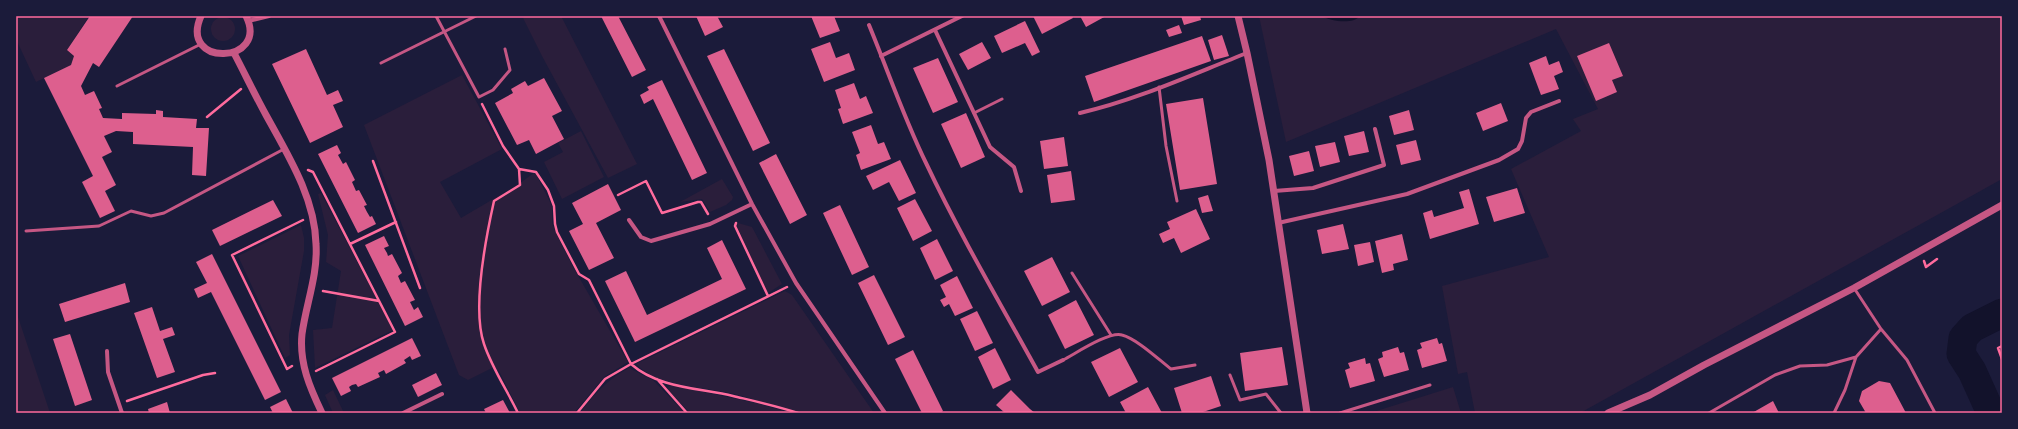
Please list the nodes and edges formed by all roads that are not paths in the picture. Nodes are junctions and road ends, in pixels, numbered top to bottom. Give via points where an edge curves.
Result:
1 (201, 16) edge
2 (269, 16) edge
3 (436, 16) edge
4 (476, 16) edge
5 (659, 16) edge
6 (962, 16) edge
7 (1238, 16) edge
8 (247, 19) edge
9 (869, 25) dead end
10 (935, 30) junction
11 (444, 32) junction
12 (202, 44) junction
13 (505, 49) dead end
14 (234, 53) junction
15 (1247, 54) junction
16 (881, 56) junction
17 (381, 63) dead end
18 (117, 86) dead end
19 (1159, 88) junction
20 (1002, 99) dead end
21 (1560, 101) dead end
22 (974, 112) junction
23 (1080, 112) dead end
24 (1375, 129) dead end
25 (285, 149) junction
26 (1021, 191) dead end
27 (1274, 191) junction
28 (1177, 201) dead end
29 (752, 204) junction
30 (2002, 205) edge
31 (629, 220) dead end
32 (1278, 223) junction
33 (26, 231) dead end
34 (1072, 273) dead end
35 (1854, 288) junction
36 (1881, 329) junction
37 (1112, 335) junction
38 (107, 352) dead end
39 (1856, 357) junction
40 (1063, 360) joint
41 (1195, 365) dead end
42 (1230, 375) dead end
43 (1430, 385) dead end
44 (442, 394) dead end
45 (122, 413) edge
46 (322, 413) edge
47 (403, 413) edge
48 (885, 413) edge
49 (1281, 413) edge
50 (1307, 413) edge
51 (1340, 413) edge
52 (1608, 413) edge
53 (1709, 413) edge
54 (1834, 413) edge
55 (1935, 413) edge

1 - 12 street via 197,30
2 - 8 street
3 - 11 lane
4 - 11 lane
5 - 29 street
6 - 10 street
7 - 15 street
8 - 14 street via 248,36 240,49
9 - 16 street
10 - 16 street
10 - 22 street
11 - 13 lane via 479,97 493,90 510,70
11 - 17 lane
12 - 14 street via 213,53
12 - 18 lane
14 - 25 street
15 - 19 street
15 - 27 street
16 - 40 street via 925,162 954,221 1038,372
19 - 23 street
19 - 28 lane via 1166,146
20 - 22 lane
21 - 32 street via 1530,112 1518,149 1499,160 1407,194
22 - 26 street via 990,147 1014,167
24 - 27 street via 1384,164 1313,188
25 - 33 lane via 164,213 150,216 131,211 99,226
25 - 46 street via 293,163 312,215 317,245 312,289 302,335 306,376
27 - 32 street
29 - 31 street via 710,224 652,241 641,237
29 - 48 street via 796,283
30 - 35 street
32 - 50 street
34 - 37 lane
35 - 36 lane
35 - 52 street via 1650,395
36 - 39 lane
36 - 55 lane via 1907,360
37 - 40 lane
37 - 41 lane via 1122,335 1133,340 1171,369
38 - 45 street via 108,372
39 - 53 lane via 1827,364 1800,366 1775,375
39 - 54 lane
42 - 49 lane via 1240,400 1266,394
43 - 51 lane
44 - 47 street

